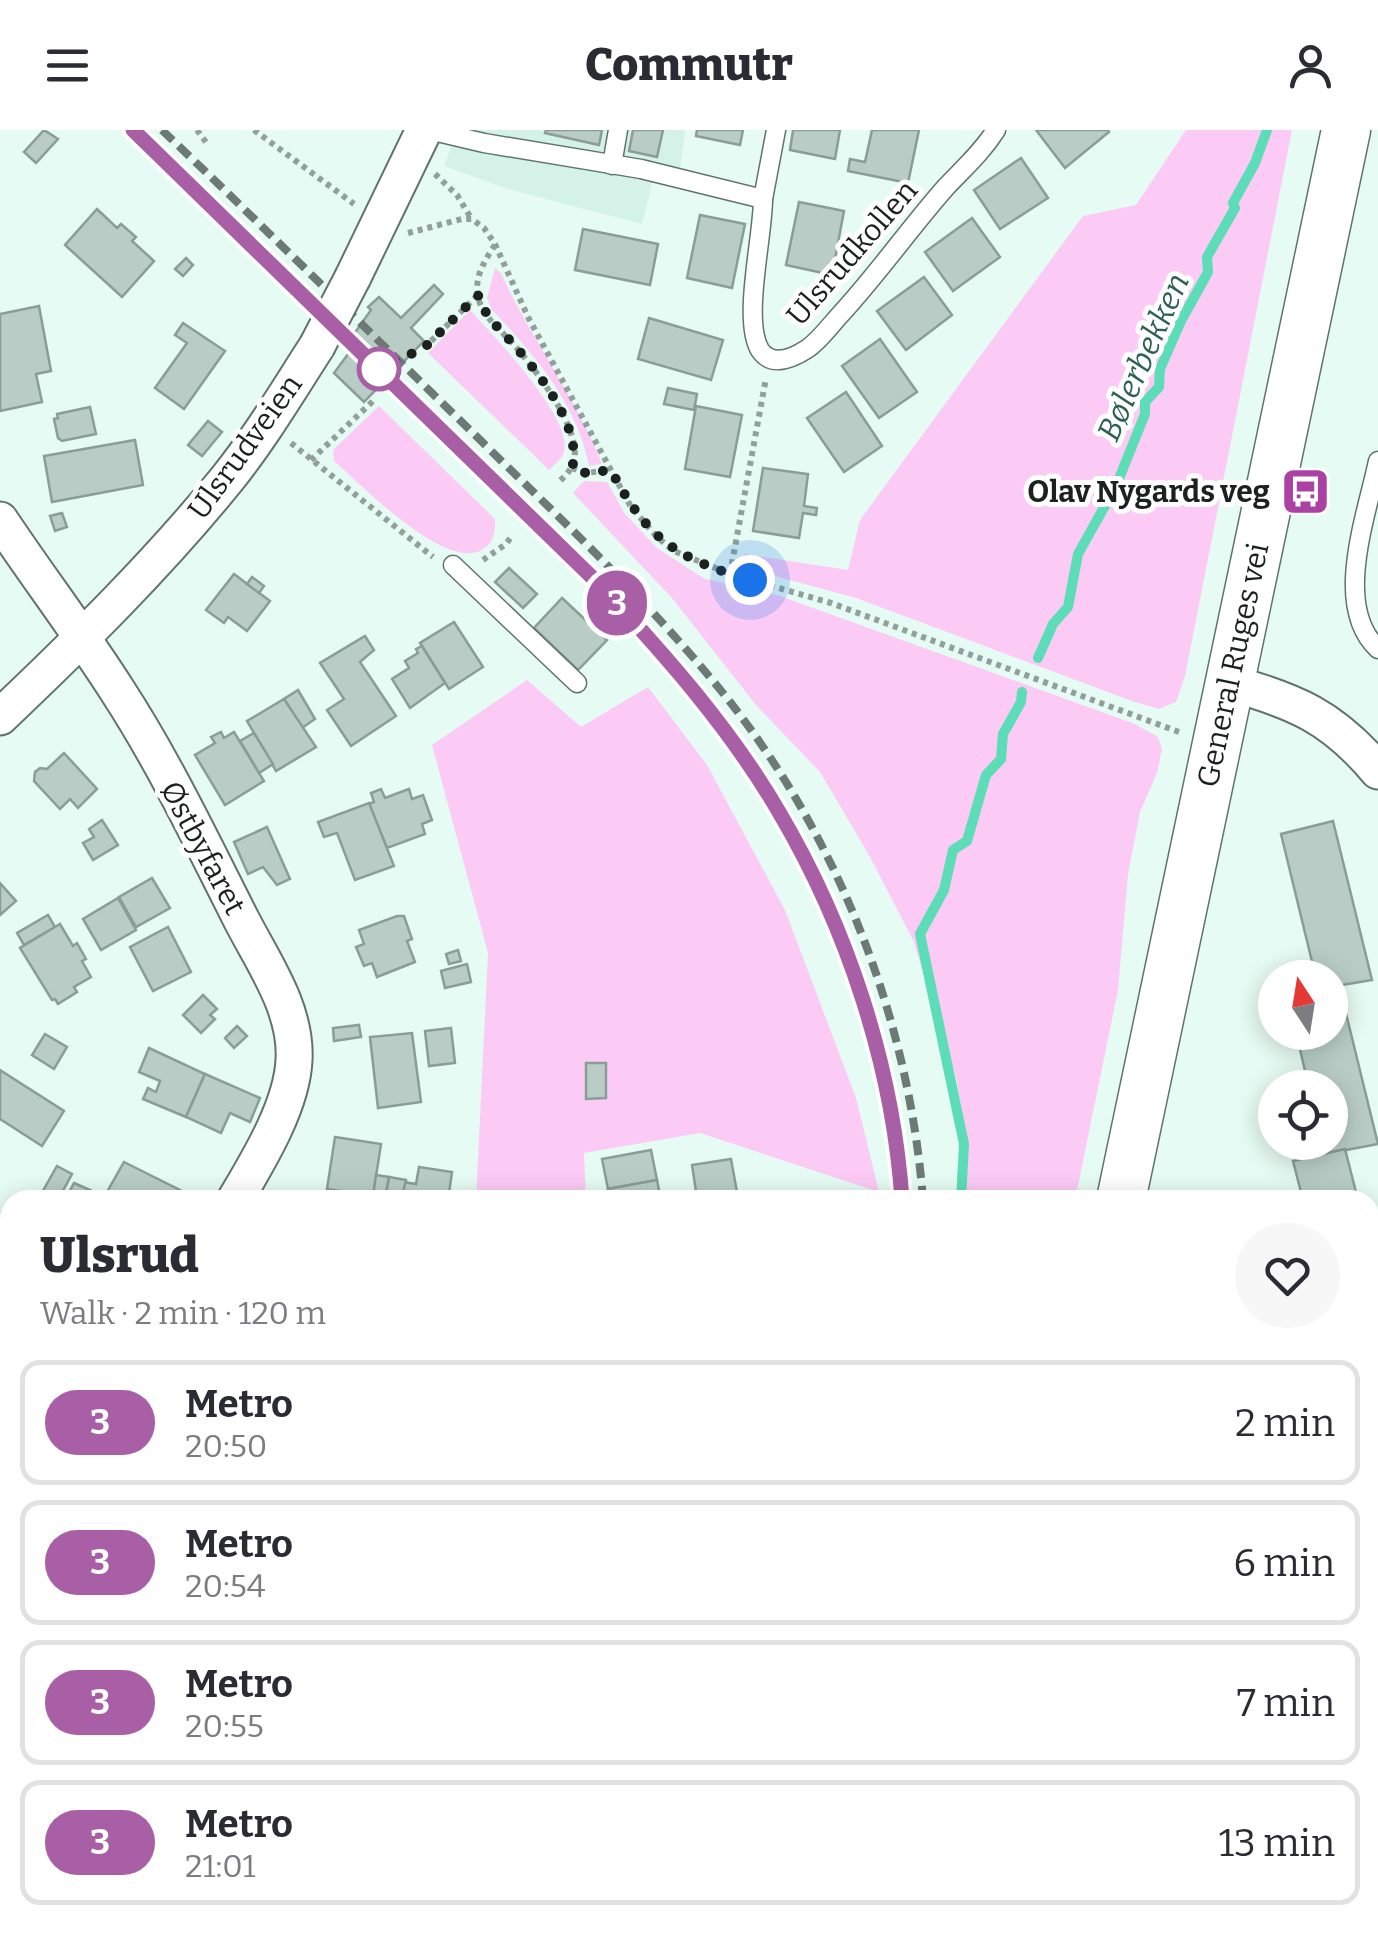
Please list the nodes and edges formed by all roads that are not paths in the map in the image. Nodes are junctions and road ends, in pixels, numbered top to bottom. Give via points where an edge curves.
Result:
1 (427, 130) edge
2 (618, 130) edge
3 (776, 130) edge
4 (996, 130) edge
5 (1346, 130) edge
6 (522, 139) edge
7 (612, 165) junction
8 (763, 199) junction
9 (1378, 461) edge
10 (0, 520) edge
11 (454, 565) road end
12 (80, 638) junction
13 (1378, 649) edge
14 (1230, 683) junction
15 (577, 684) dead end
16 (0, 717) edge
17 (1378, 771) edge
18 (240, 1190) edge
19 (1123, 1190) edge

1 - 6 lane
1 - 12 street, Ulsrudveien, bridge via 316,346 229,477
2 - 7 lane
3 - 8 lane, Ulsrudkollen
4 - 8 lane, Ulsrudkollen via 863,290 811,346 787,360 769,358 755,336
5 - 14 main road, General Ruges vei
6 - 7 lane
7 - 8 lane
9 - 13 lane via 1354,600
10 - 12 street, Østbyfaret
11 - 15 lane
12 - 16 street, Ulsrudveien
12 - 18 street, Østbyfaret via 166,775 292,1030 290,1084
14 - 17 street via 1286,698 1321,718
14 - 19 main road, General Ruges vei

